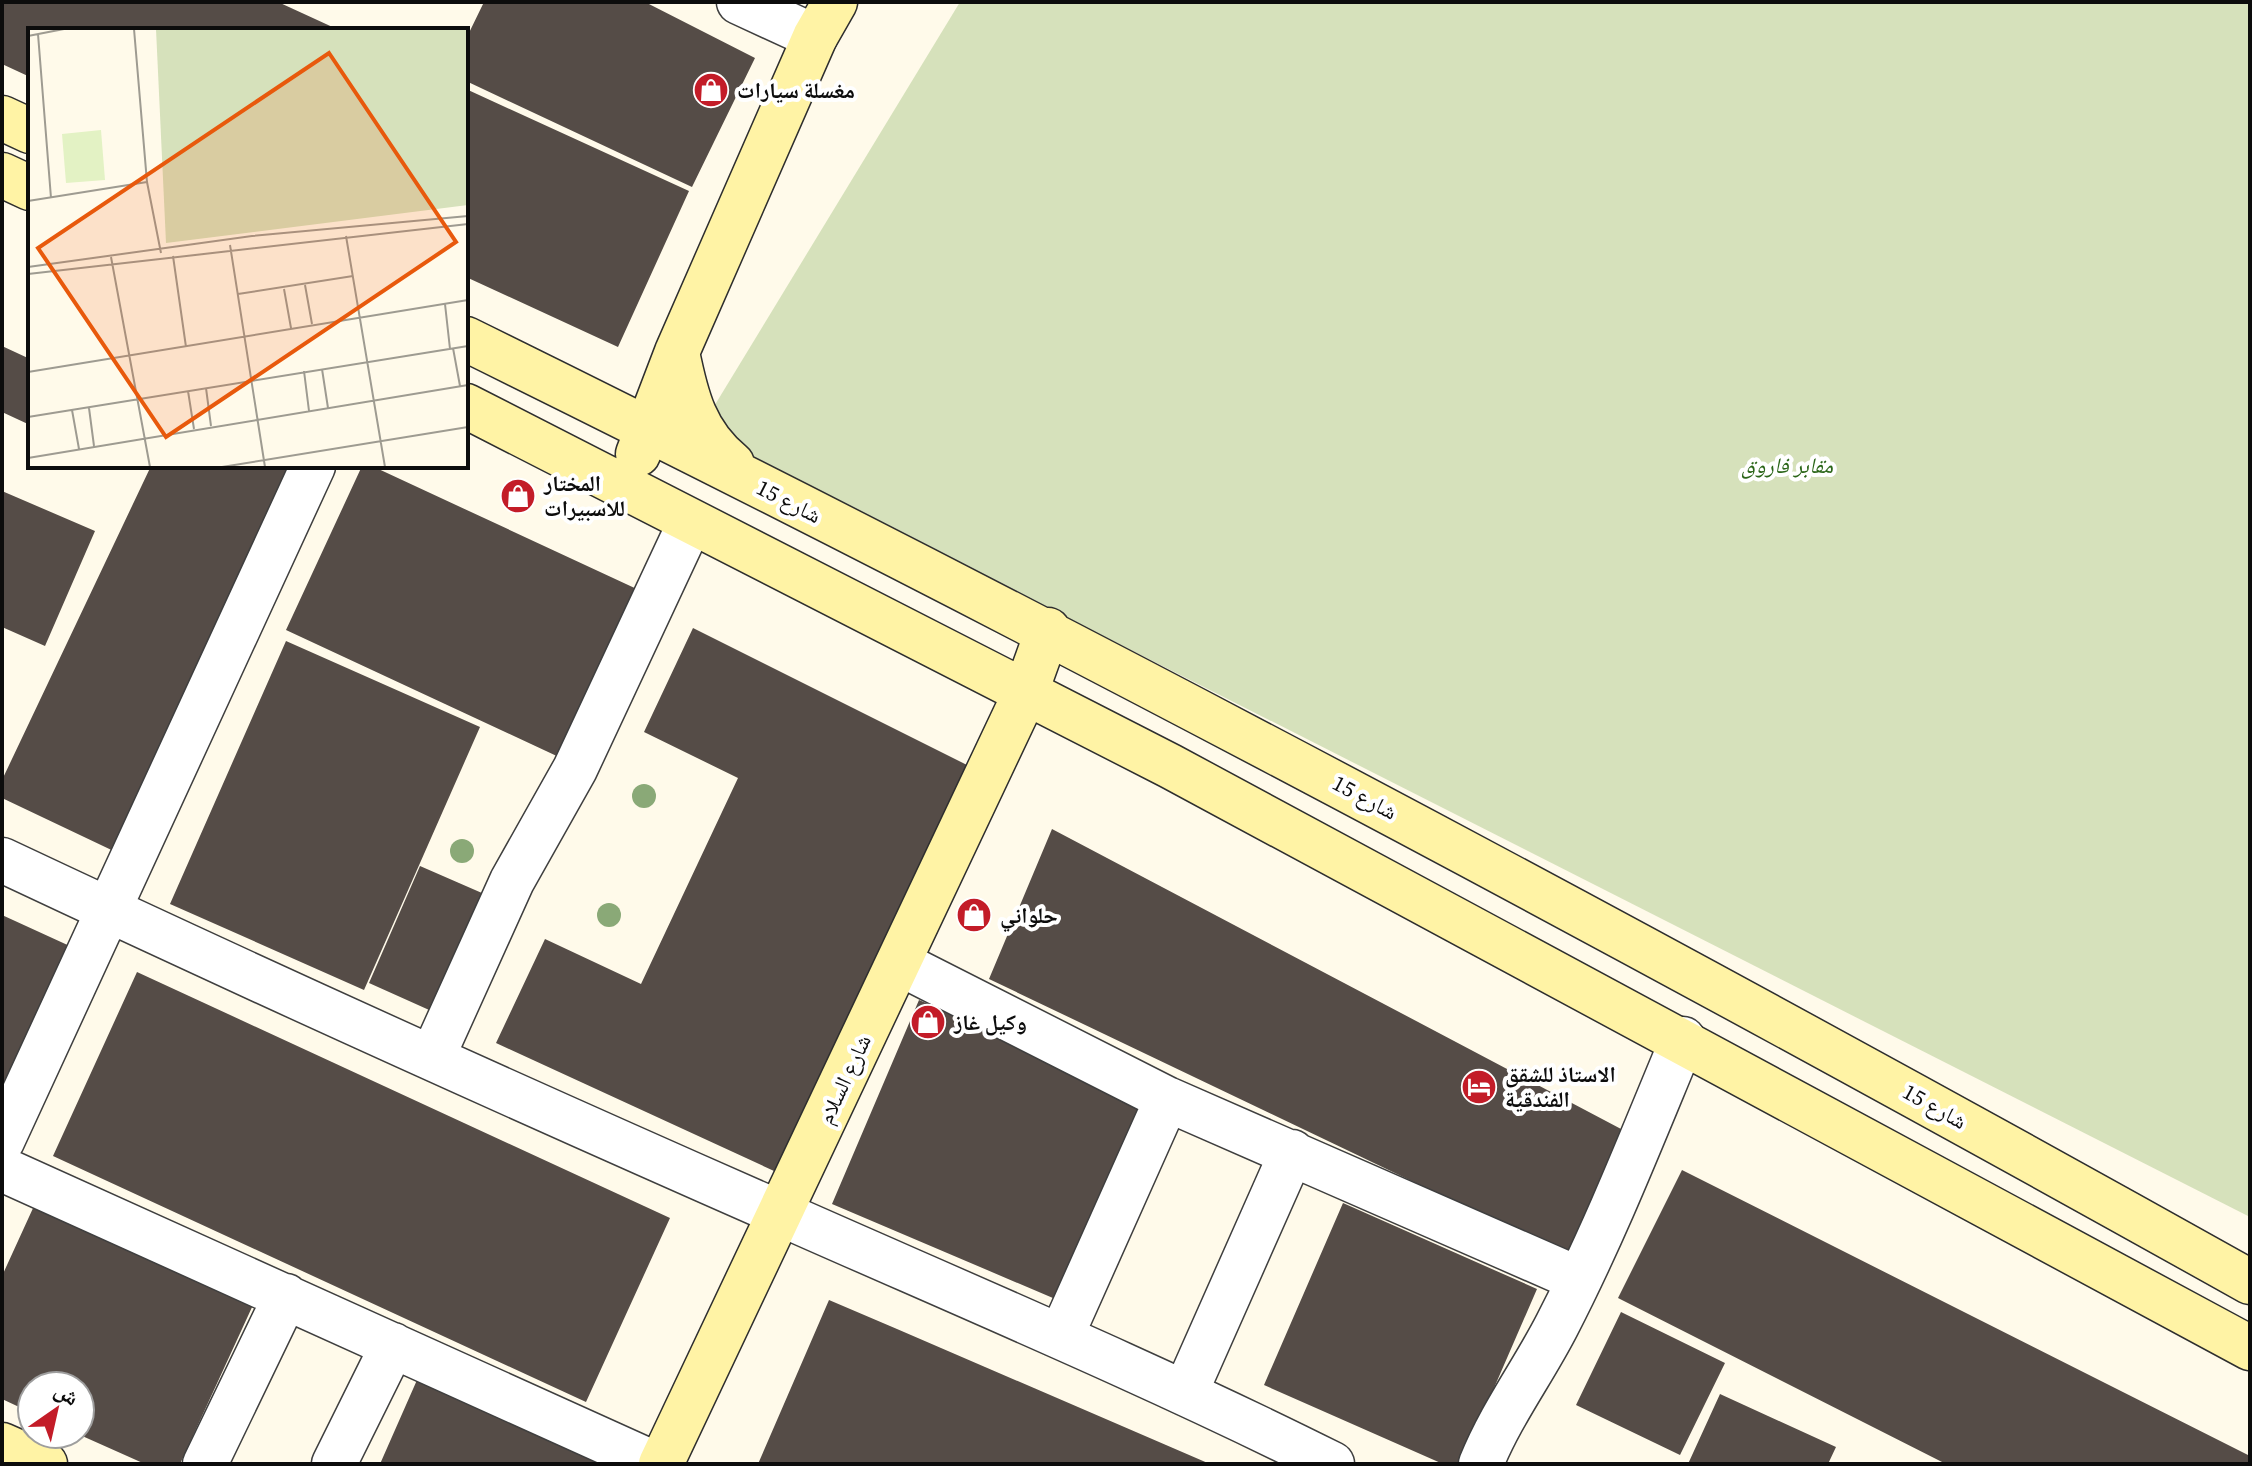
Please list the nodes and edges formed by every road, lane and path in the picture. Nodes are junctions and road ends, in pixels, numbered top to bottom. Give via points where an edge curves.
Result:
1 (739, 2) edge
2 (825, 20) edge
3 (2, 118) edge
4 (28, 130) edge
5 (2, 175) edge
6 (28, 187) edge
7 (468, 340) edge
8 (677, 352) junction
9 (468, 407) edge
10 (647, 428) junction
11 (312, 468) edge
12 (755, 484) junction
13 (627, 486) junction
14 (690, 523) junction
15 (1048, 630) junction
16 (1025, 694) junction
17 (2, 860) edge
18 (106, 909) junction
19 (899, 963) junction
20 (1683, 1039) junction
21 (432, 1058) junction
22 (1167, 1099) junction
23 (2, 1141) edge
24 (1292, 1152) junction
25 (2, 1169) edge
26 (780, 1214) junction
27 (1578, 1279) junction
28 (2250, 1282) edge
29 (286, 1296) junction
30 (1062, 1334) junction
31 (393, 1345) junction
32 (2250, 1348) edge
33 (1186, 1391) junction
34 (2, 1445) edge
35 (45, 1464) edge
36 (205, 1464) edge
37 (334, 1464) edge
38 (658, 1464) edge
39 (1332, 1464) edge
40 (1481, 1464) edge

1 - 2 street
2 - 8 street
3 - 4 street
5 - 6 street
7 - 10 street, شارع 15
8 - 10 street
8 - 12 street via 697,425 717,452
9 - 13 street
10 - 12 street, شارع 15
10 - 13 street
11 - 18 street
12 - 15 street, شارع 15
13 - 14 street
14 - 16 street
14 - 21 street via 575,769 512,881
15 - 16 street, شارع السلام
15 - 28 street, شارع 15 via 1773,1016
16 - 19 street, شارع السلام
16 - 20 street
17 - 18 street
18 - 21 street
18 - 23 street
19 - 22 street
19 - 26 street, شارع السلام
20 - 27 street via 1628,1176
20 - 32 street
21 - 26 street
22 - 24 street
22 - 30 street
24 - 27 street
24 - 33 street
25 - 29 street
26 - 30 street
26 - 38 street, شارع السلام
27 - 40 street
29 - 31 street
29 - 36 street
30 - 33 street
31 - 37 street
31 - 38 street
33 - 39 street
34 - 35 street

